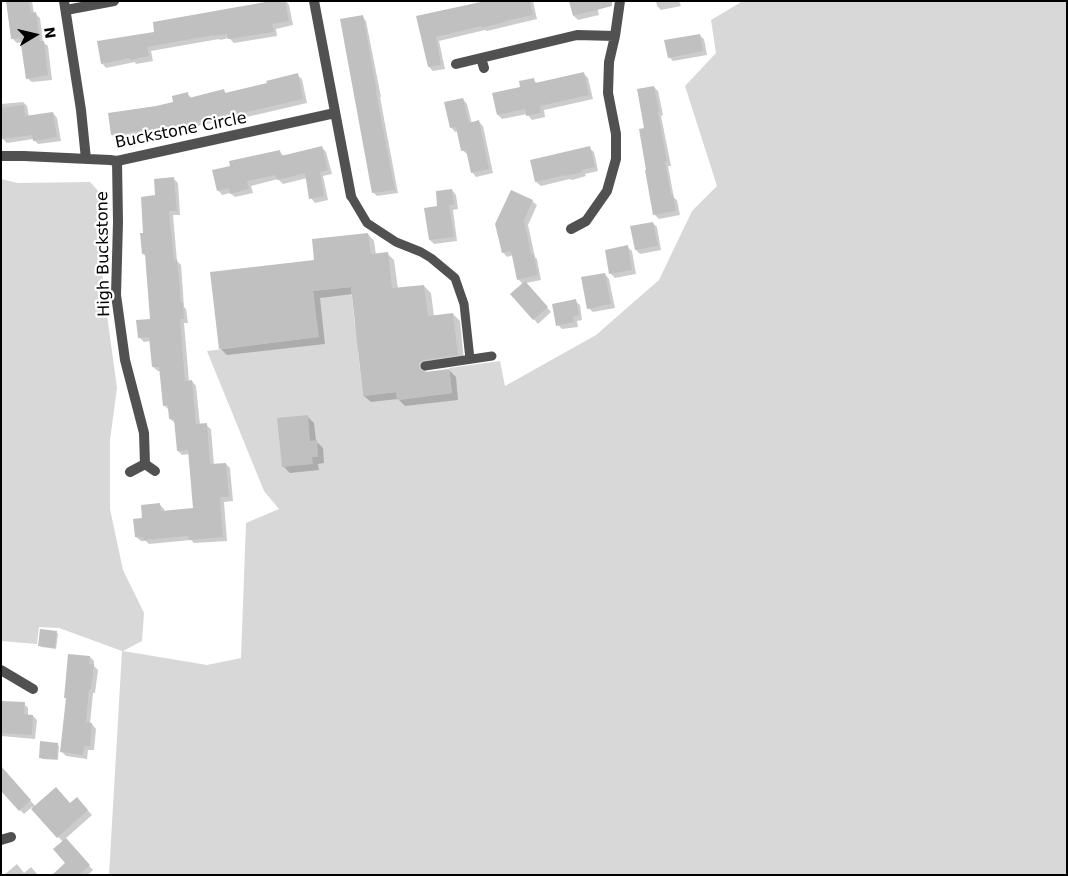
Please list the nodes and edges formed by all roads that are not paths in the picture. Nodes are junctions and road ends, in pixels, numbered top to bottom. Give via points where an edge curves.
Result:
1 (114, 1) edge
2 (314, 1) edge
3 (620, 1) edge
4 (65, 6) edge
5 (615, 36) junction
6 (456, 64) dead end
7 (335, 113) junction
8 (1, 156) edge
9 (86, 159) junction
10 (117, 161) junction
11 (351, 196) joint
12 (571, 229) dead end
13 (492, 356) dead end
14 (470, 360) junction
15 (425, 366) dead end
16 (145, 464) junction
17 (156, 471) dead end
18 (130, 472) dead end
19 (1, 670) edge
20 (33, 689) dead end

1 - 4 street
2 - 7 street
3 - 5 street
4 - 9 street
5 - 6 street via 577,36 482,63
5 - 12 street via 608,62 608,93 616,134 616,159 607,191 586,221
7 - 10 street, Buckstone Circle
7 - 11 street
8 - 9 street, Buckstone Circle
9 - 10 street, Buckstone Circle
10 - 16 street, High Buckstone via 116,295 124,360 144,433
11 - 14 lane via 366,223 396,242 432,258 455,278 464,304
13 - 14 lane
14 - 15 lane
16 - 17 street
16 - 18 street
19 - 20 street

